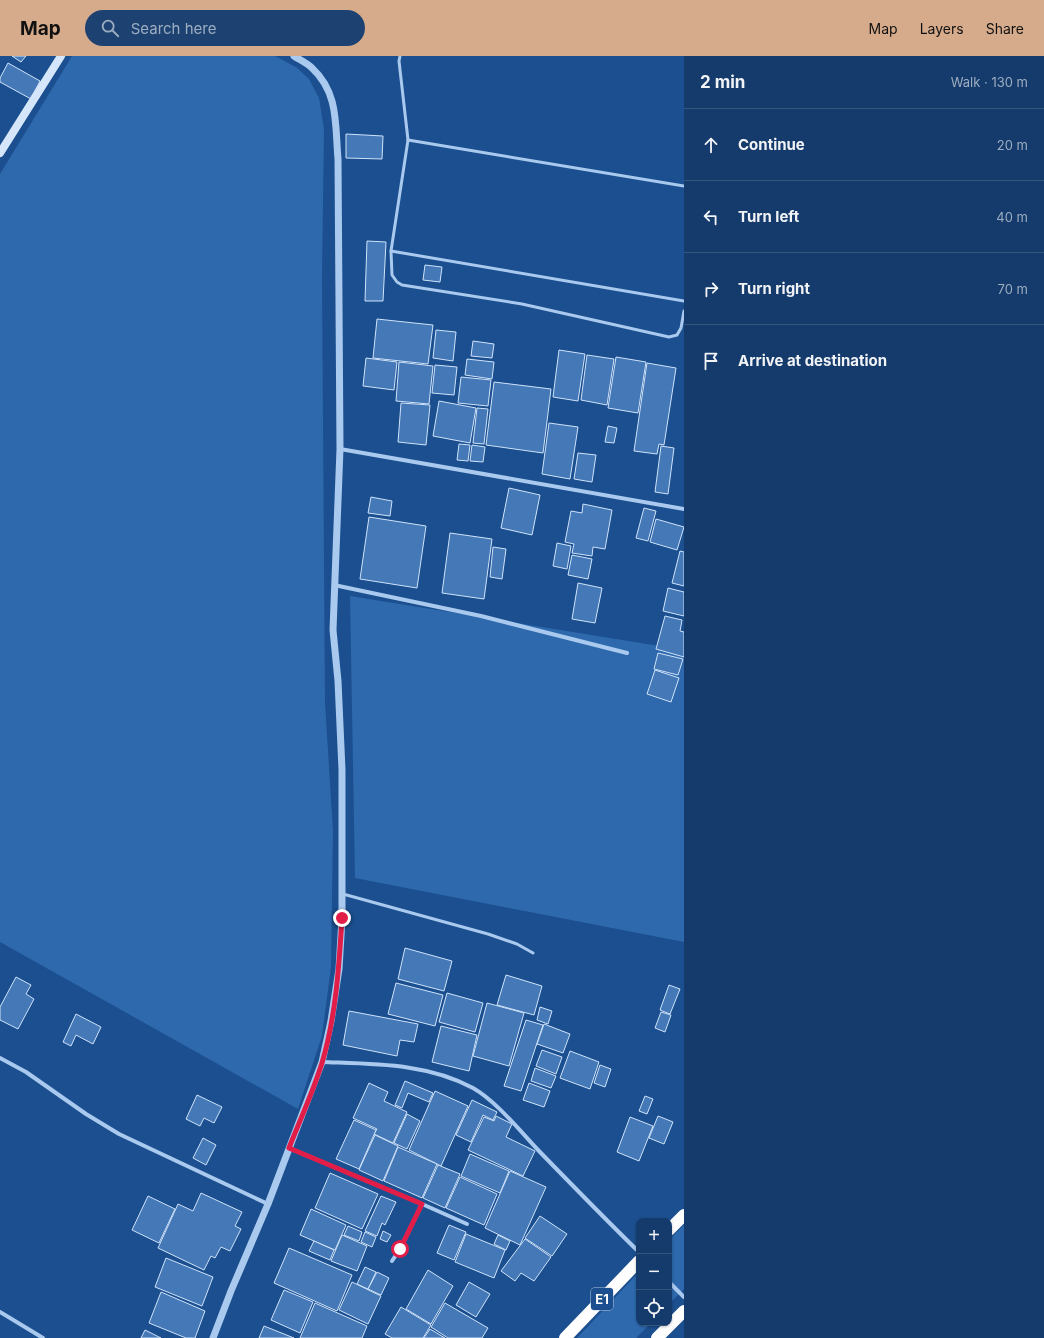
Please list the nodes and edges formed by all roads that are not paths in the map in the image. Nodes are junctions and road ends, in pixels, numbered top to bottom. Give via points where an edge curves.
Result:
1 (61, 56) edge
2 (294, 56) edge
3 (400, 56) edge
4 (408, 140) junction
5 (0, 153) edge
6 (684, 186) edge
7 (391, 251) junction
8 (684, 301) edge
9 (684, 311) edge
10 (340, 449) junction
11 (684, 509) edge
12 (334, 585) junction
13 (626, 653) dead end
14 (342, 894) junction
15 (534, 953) dead end
16 (0, 1058) edge
17 (322, 1062) junction
18 (289, 1148) junction
19 (268, 1204) junction
20 (422, 1204) junction
21 (684, 1215) edge
22 (467, 1224) dead end
23 (672, 1227) edge
24 (636, 1249) edge
25 (392, 1261) dead end
26 (636, 1264) edge
27 (672, 1285) edge
28 (684, 1297) edge
29 (684, 1311) edge
30 (0, 1312) edge
31 (43, 1338) edge
32 (213, 1338) edge
33 (565, 1338) edge
34 (657, 1338) edge

1 - 5 main road
2 - 10 street via 312,67 324,81 331,94 336,121
3 - 4 lane
4 - 6 lane
4 - 7 lane
7 - 8 lane
7 - 9 lane via 392,275 402,285 522,304 669,337 677,335
10 - 11 street
10 - 12 street
12 - 13 street via 481,616
12 - 14 street via 333,630 342,770
14 - 15 lane via 488,934
14 - 17 street via 339,969 332,1021
16 - 19 street via 26,1072 119,1134
17 - 18 street
17 - 24 street via 413,1068 452,1079 474,1089 491,1102
18 - 19 street
18 - 20 street
19 - 32 street
20 - 22 street
20 - 25 street
21 - 23 highway
26 - 33 highway, E1
27 - 28 street
29 - 34 highway
30 - 31 street

